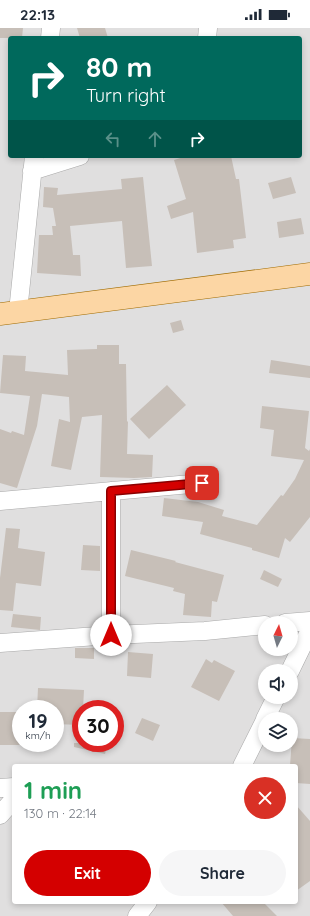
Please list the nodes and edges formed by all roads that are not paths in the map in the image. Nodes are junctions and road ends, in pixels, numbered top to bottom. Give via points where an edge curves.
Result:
1 (68, 158) edge
2 (33, 164) edge
3 (310, 274) edge
4 (9, 313) edge
5 (202, 483) dead end
6 (111, 491) junction
7 (0, 500) edge
8 (310, 621) edge
9 (298, 622) edge
10 (258, 626) edge
11 (310, 630) edge
12 (111, 635) junction
13 (0, 643) edge
14 (293, 664) edge
15 (258, 733) edge
16 (243, 764) edge
17 (12, 787) edge
18 (0, 788) edge
19 (12, 801) edge
20 (0, 814) edge
21 (146, 904) edge
22 (137, 916) edge

1 - 2 street
2 - 4 street
3 - 4 main road
5 - 6 street
6 - 7 street
6 - 12 street
8 - 9 street
10 - 12 street
11 - 14 street
12 - 13 street
15 - 16 street
17 - 18 street
19 - 20 street
21 - 22 street

